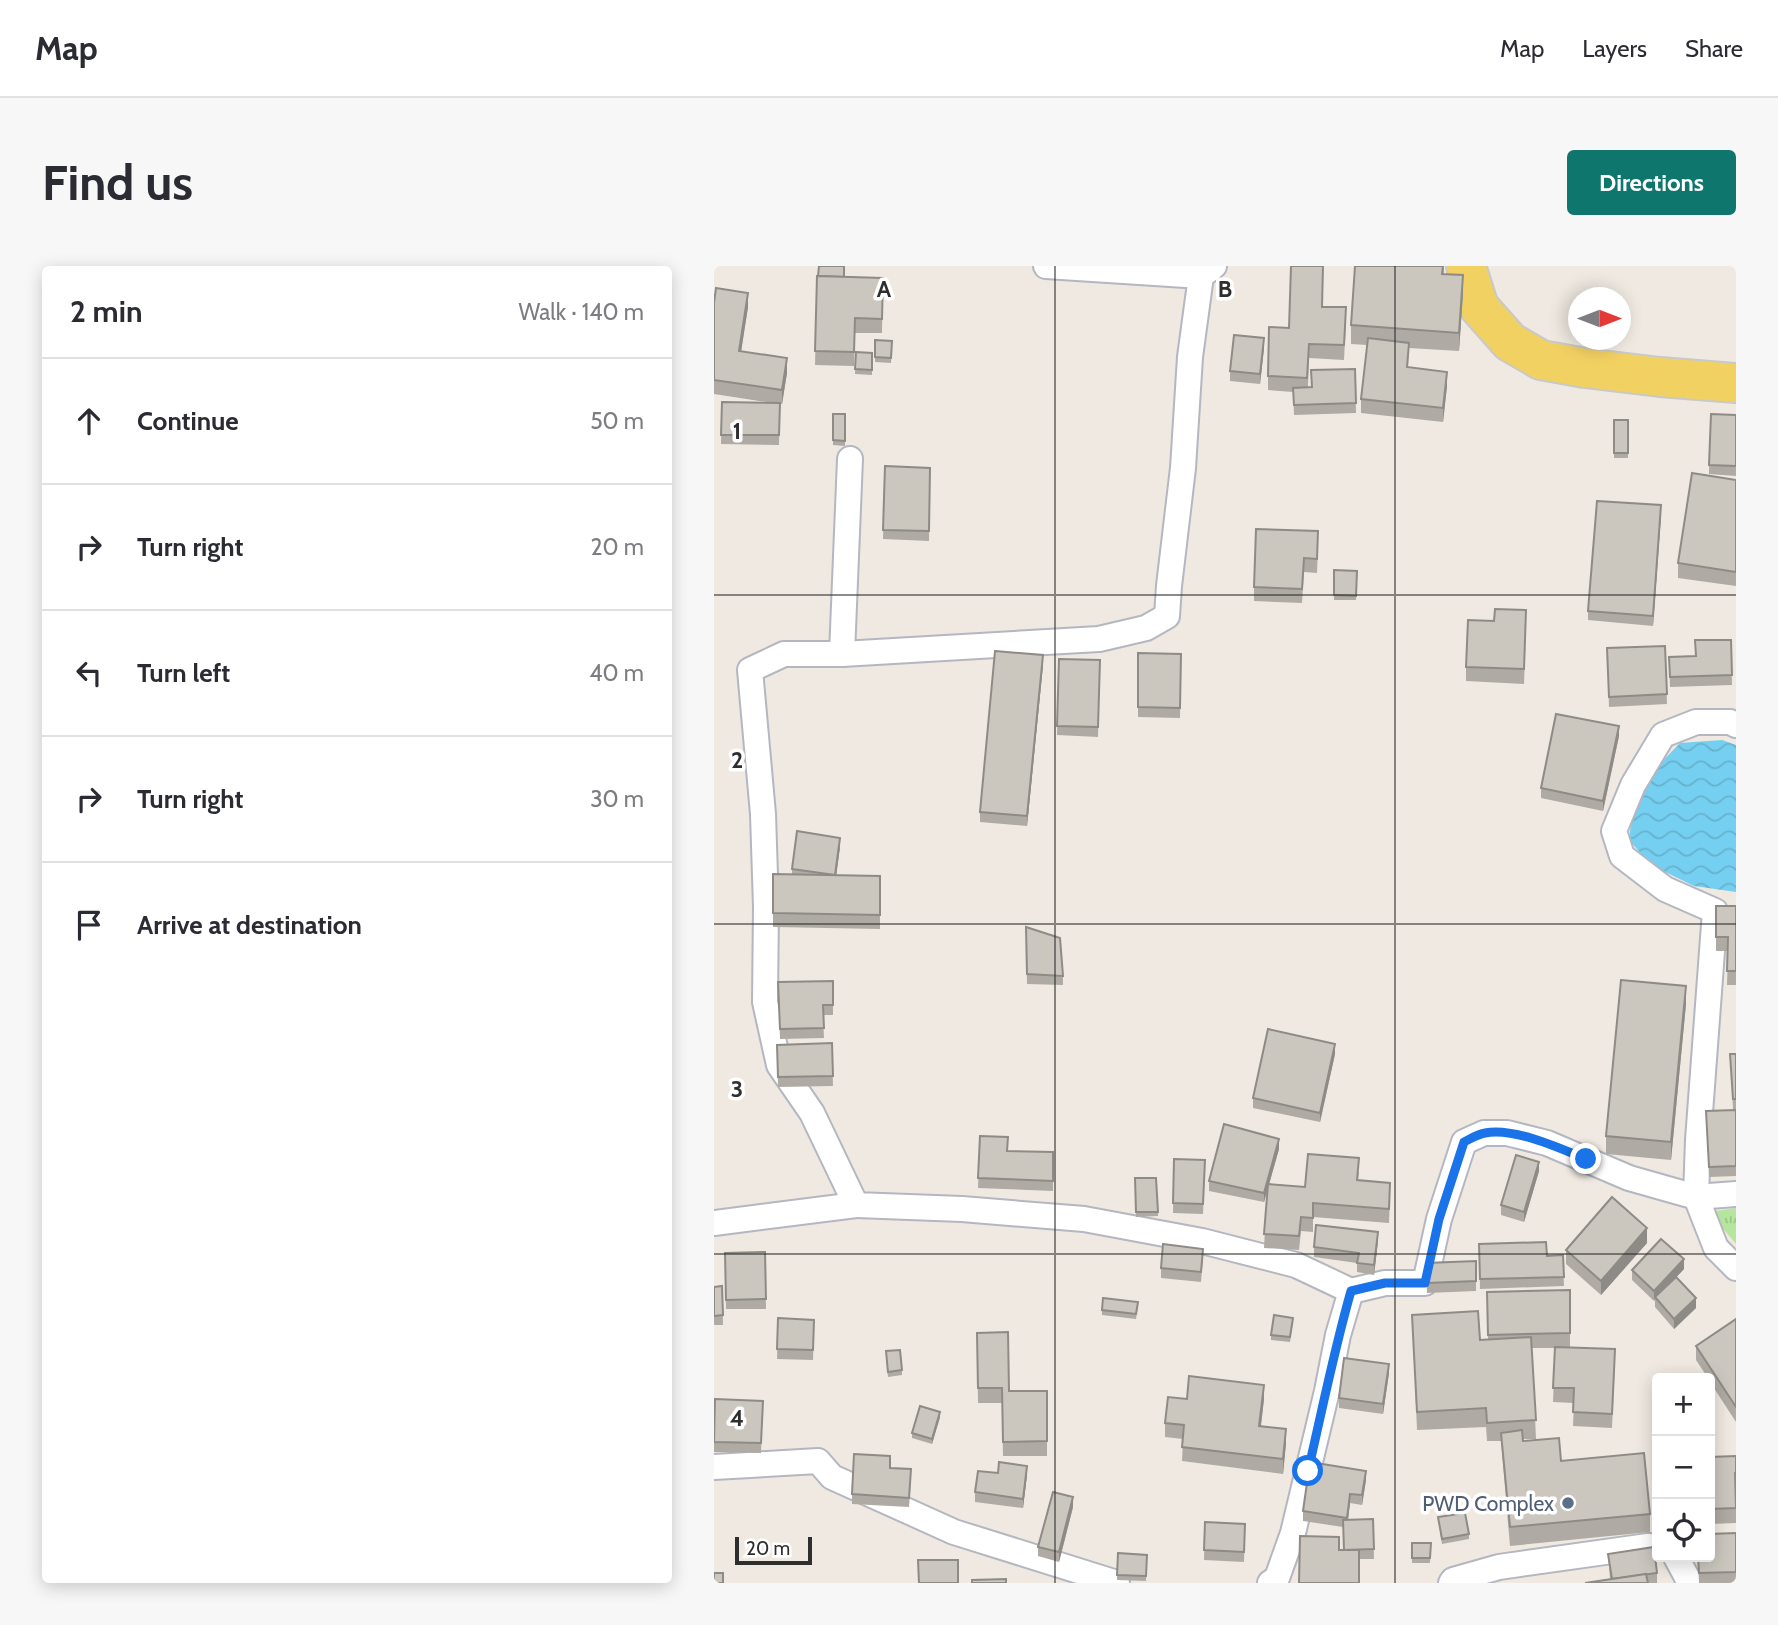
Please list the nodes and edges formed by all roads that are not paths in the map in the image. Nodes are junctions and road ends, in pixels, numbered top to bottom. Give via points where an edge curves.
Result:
1 (1046, 266) edge
2 (1466, 266) edge
3 (1207, 271) edge
4 (1736, 383) edge
5 (850, 459) dead end
6 (842, 653) junction
7 (1736, 725) edge
8 (1736, 1195) edge
9 (1696, 1196) junction
10 (856, 1205) junction
11 (714, 1223) edge
12 (1736, 1268) edge
13 (1351, 1291) junction
14 (714, 1467) edge
15 (1652, 1555) edge
16 (1679, 1562) edge
17 (1117, 1583) edge
18 (1270, 1583) edge
19 (1451, 1583) edge
20 (1690, 1583) edge

1 - 3 street
2 - 4 main road via 1479,307 1510,342 1541,359 1622,373
3 - 6 street via 1190,356 1184,468 1167,616 1146,628 1099,639
5 - 6 street
6 - 10 street via 784,653 750,670 763,814 765,1002 779,1065 812,1113
7 - 9 street via 1696,722 1663,735 1633,785 1614,831 1622,856 1665,889 1715,911
8 - 9 street
9 - 12 street via 1716,1248
9 - 13 street via 1629,1178 1547,1143 1507,1133 1484,1133 1464,1142 1439,1219 1425,1283 1385,1283
10 - 11 street
10 - 13 street via 1084,1219 1202,1241 1296,1265
13 - 18 street via 1293,1533 1277,1578
14 - 17 street via 818,1461 832,1477 954,1532
15 - 19 street via 1499,1567
16 - 20 street

